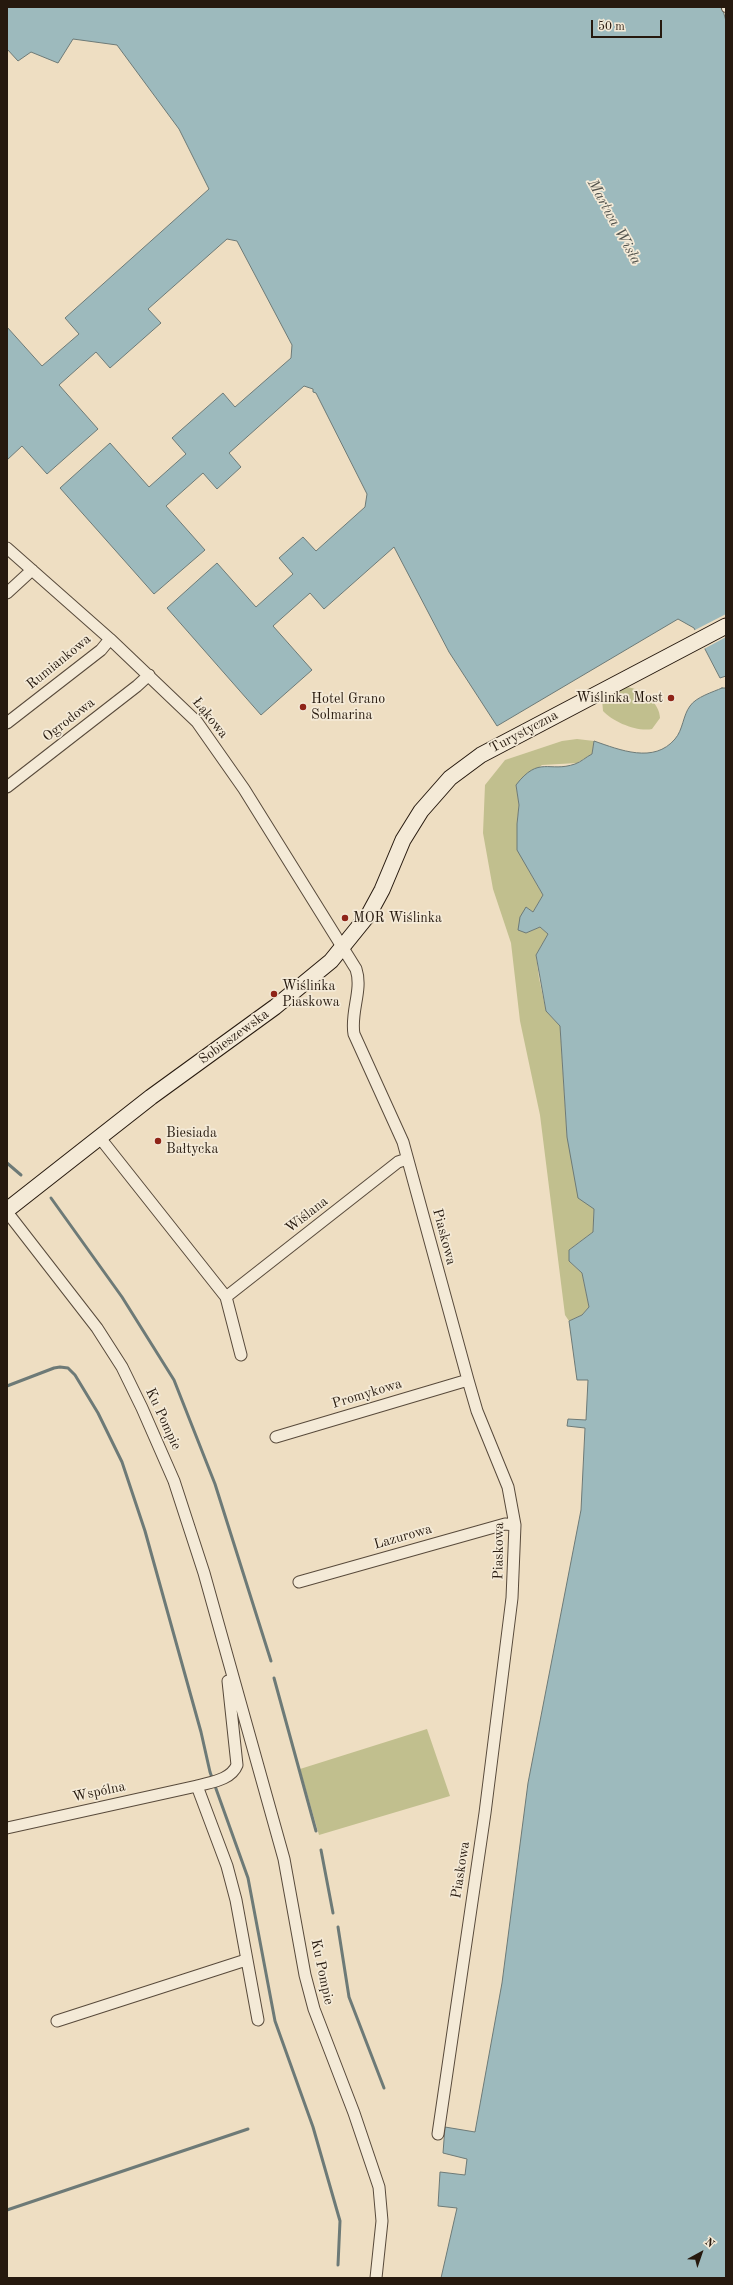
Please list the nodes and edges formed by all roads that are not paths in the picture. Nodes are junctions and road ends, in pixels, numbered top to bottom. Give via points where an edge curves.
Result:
1 (7, 548) edge
2 (32, 570) junction
3 (7, 593) edge
4 (726, 626) edge
5 (110, 638) junction
6 (149, 675) junction
7 (7, 723) edge
8 (481, 755) joint
9 (7, 787) edge
10 (343, 948) junction
11 (100, 1138) junction
12 (407, 1159) junction
13 (7, 1211) edge
14 (226, 1297) junction
15 (241, 1355) dead end
16 (468, 1380) junction
17 (276, 1437) dead end
18 (515, 1525) junction
19 (299, 1582) dead end
20 (231, 1670) junction
21 (200, 1785) junction
22 (7, 1828) edge
23 (246, 1960) junction
24 (258, 2020) dead end
25 (57, 2021) dead end
26 (438, 2134) dead end
27 (376, 2278) edge

1 - 2 street, Łąkowa
2 - 3 street
2 - 5 street, Łąkowa
4 - 8 main road, Turystyczna
5 - 6 street, Łąkowa
5 - 7 street, Rumiankowa via 101,650
6 - 9 street, Ogrodowa
6 - 10 street, Łąkowa via 197,722 229,766
8 - 10 main road, Sobieszewska via 450,778 421,811 403,840 376,901
10 - 11 main road, Sobieszewska via 308,982 151,1097
10 - 12 street, Piaskowa via 356,969 359,980 352,1018 354,1034 400,1134
11 - 13 main road, Sobieszewska
11 - 14 street
12 - 14 street, Wiślana via 398,1162
12 - 16 street, Piaskowa
13 - 20 street, Ku Pompie via 98,1328 122,1367 174,1481 204,1573
14 - 15 street
16 - 17 street, Promykowa
16 - 18 street, Piaskowa via 477,1411 508,1487
18 - 19 street, Lazurowa via 505,1524
18 - 26 street, Piaskowa via 510,1613
20 - 21 street, Ku Pompie via 227,1673 237,1765 234,1771 223,1779
20 - 27 street, Ku Pompie via 284,1859 314,2009 379,2187 382,2221
21 - 22 street, Wspólna
21 - 23 street via 236,1900
23 - 24 street
23 - 25 street

